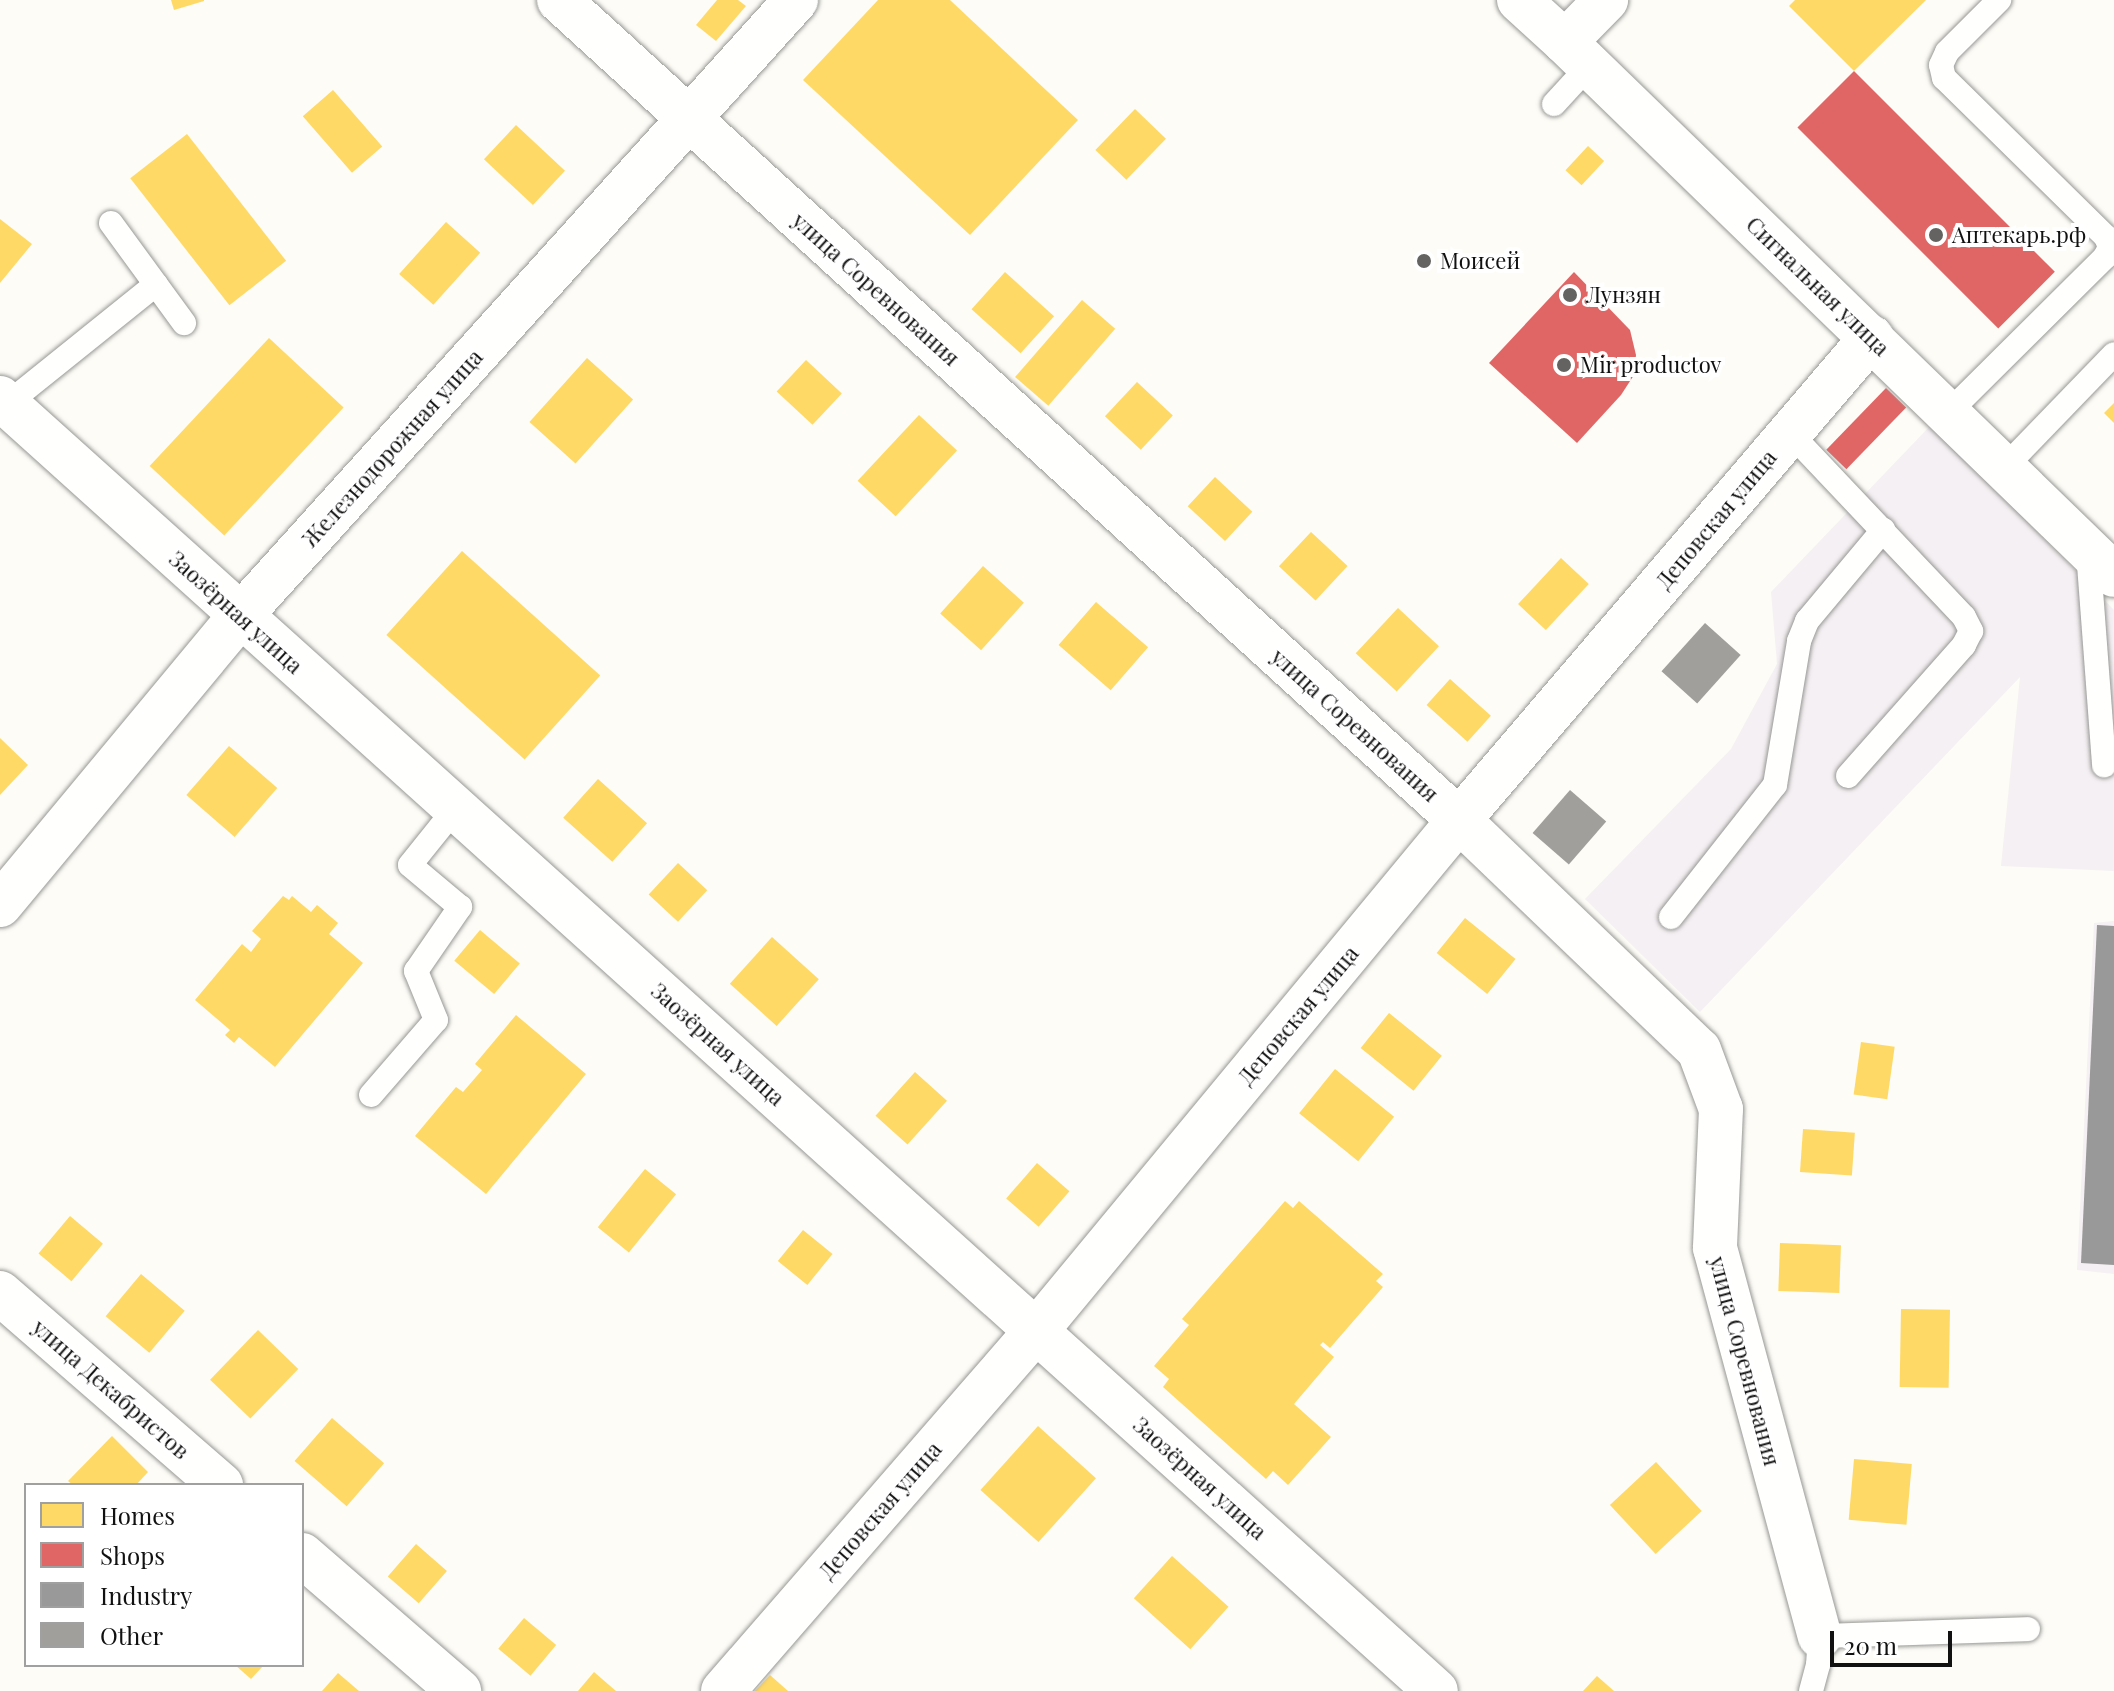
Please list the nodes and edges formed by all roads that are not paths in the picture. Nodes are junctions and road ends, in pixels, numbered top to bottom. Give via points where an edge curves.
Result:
1 (559, 0) edge
2 (796, 0) edge
3 (1519, 0) edge
4 (1606, 0) edge
5 (1999, 0) edge
6 (1577, 54) junction
7 (1554, 104) dead end
8 (689, 119) junction
9 (111, 223) dead end
10 (156, 284) junction
11 (184, 323) dead end
12 (1872, 337) junction
13 (2114, 354) edge
14 (4, 401) edge
15 (1949, 412) junction
16 (1790, 433) junction
17 (2004, 468) junction
18 (1883, 530) junction
19 (2101, 562) edge
20 (240, 616) junction
21 (2104, 765) dead end
22 (1848, 776) dead end
23 (455, 809) junction
24 (1459, 820) junction
25 (0, 905) edge
26 (1671, 917) dead end
27 (371, 1095) dead end
28 (0, 1293) edge
29 (1037, 1330) junction
30 (219, 1483) edge
31 (304, 1557) edge
32 (2028, 1629) dead end
33 (1820, 1636) junction
34 (459, 1691) edge
35 (723, 1691) edge
36 (1436, 1691) edge
37 (1811, 1691) edge

1 - 8 street, улица Соревнования
2 - 8 street, Железнодорожная улица
3 - 6 street, Сигнальная улица
4 - 6 street
5 - 15 lane via 1947,52 1941,65 1944,78 2106,237 2110,247
6 - 7 lane
6 - 12 street, Сигнальная улица
8 - 20 street, Железнодорожная улица
8 - 24 street, улица Соревнования
9 - 10 lane
10 - 11 lane
10 - 14 lane
12 - 15 street, Сигнальная улица
12 - 16 street, Деповская улица
13 - 17 lane
14 - 20 street, Заозёрная улица
15 - 17 street, Сигнальная улица
16 - 18 lane
16 - 24 street, Деповская улица
17 - 19 street, Сигнальная улица
18 - 22 lane via 1971,631
18 - 26 lane via 1807,621 1799,641 1775,785
19 - 21 lane
20 - 23 street, Заозёрная улица
20 - 25 street, Железнодорожная улица
23 - 27 lane via 410,865 460,907 416,971 436,1020
23 - 29 street, Заозёрная улица
24 - 29 street, Деповская улица
24 - 33 street, улица Соревнования via 1699,1050 1721,1109 1715,1248
28 - 30 street, улица Декабристов
29 - 35 street, Деповская улица
29 - 36 street, Заозёрная улица
31 - 34 street
32 - 33 lane
33 - 37 lane

